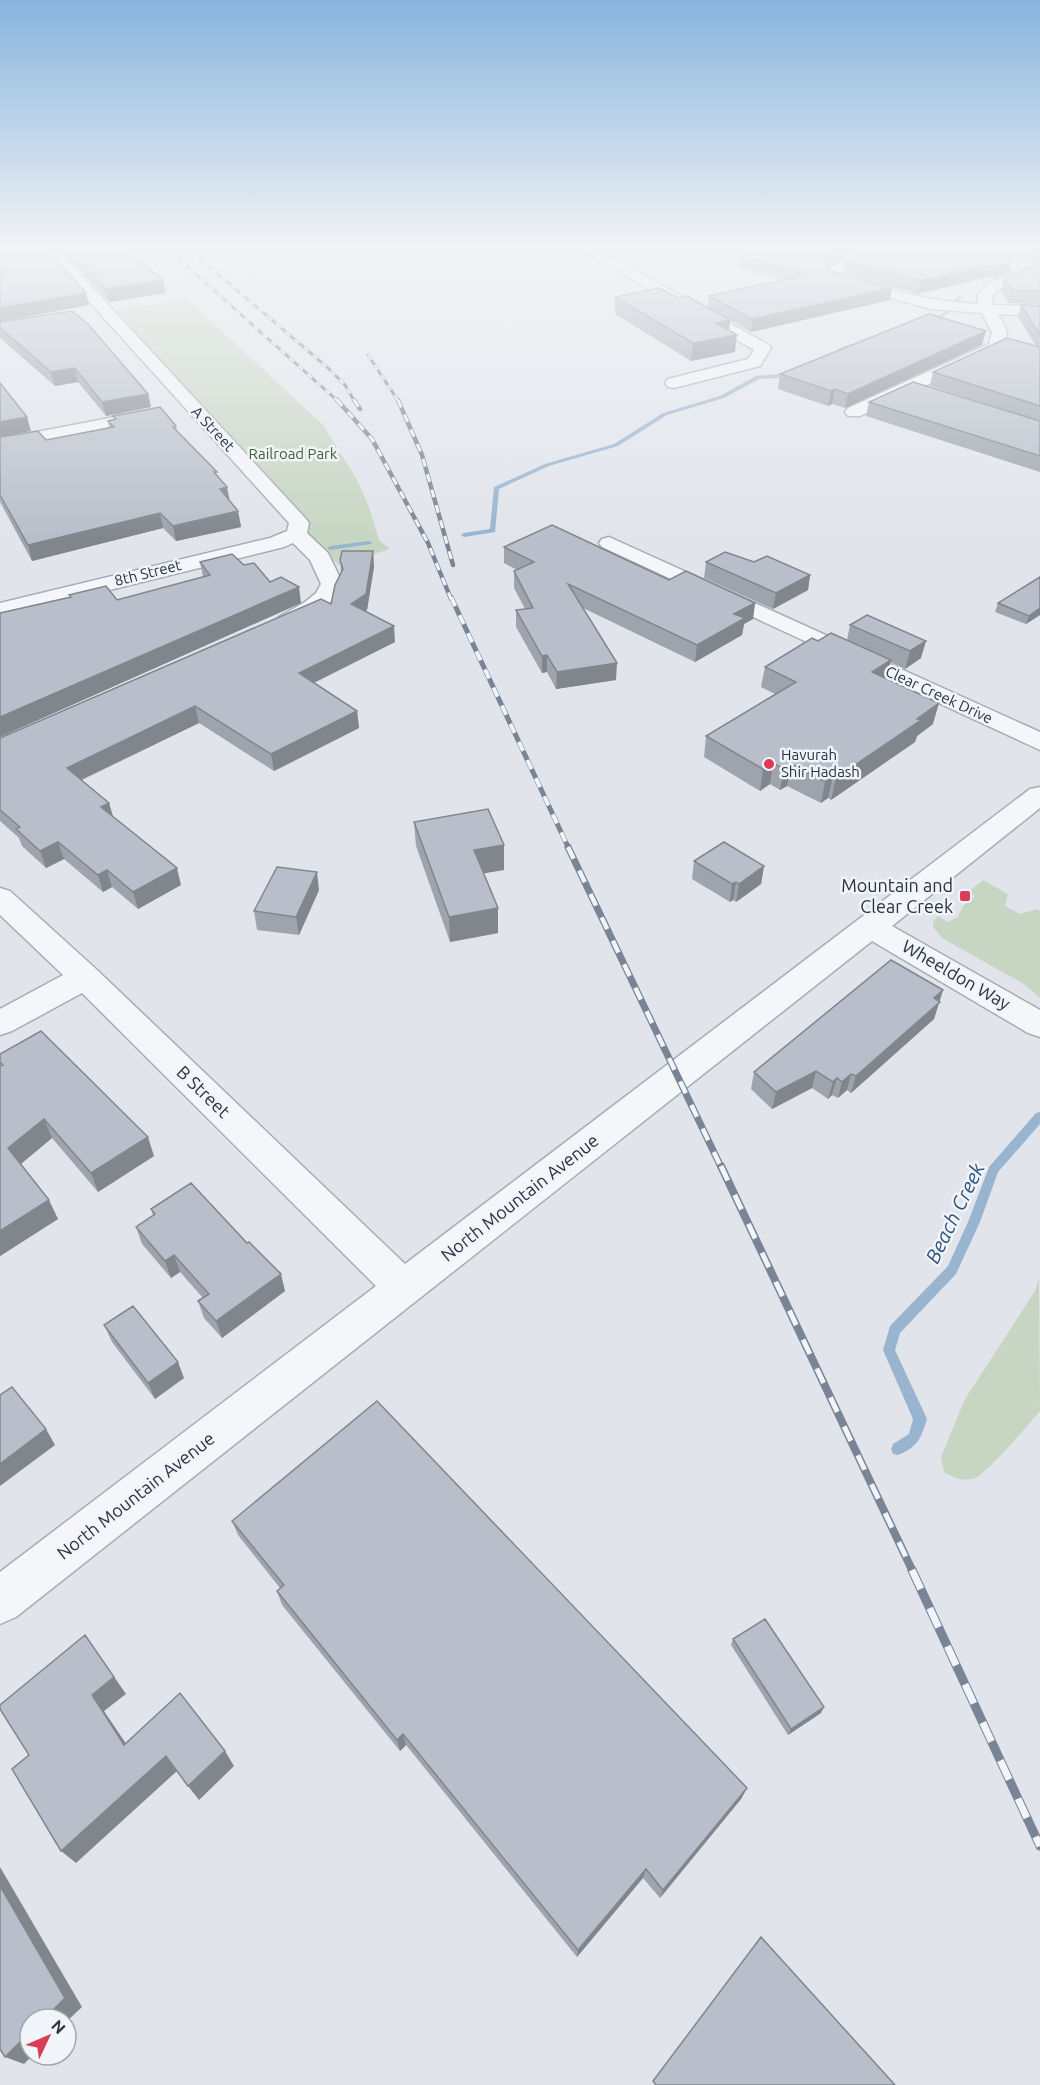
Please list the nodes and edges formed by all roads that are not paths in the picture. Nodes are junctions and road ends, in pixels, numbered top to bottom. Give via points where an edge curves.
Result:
1 (135, 343) edge
2 (755, 343) edge
3 (997, 343) edge
4 (674, 383) dead end
5 (909, 387) junction
6 (930, 394) edge
7 (194, 407) junction
8 (854, 412) dead end
9 (0, 445) edge
10 (296, 534) junction
11 (609, 543) dead end
12 (0, 610) edge
13 (262, 633) edge
14 (1040, 742) edge
15 (1040, 795) edge
16 (0, 898) edge
17 (872, 927) junction
18 (85, 977) junction
19 (0, 1023) edge
20 (1040, 1025) edge
21 (404, 1288) junction
22 (0, 1601) edge

1 - 7 street, A Street
2 - 4 street via 763,348 754,362
3 - 5 street
5 - 6 street
5 - 8 street
7 - 9 street
7 - 10 street, A Street via 299,523
10 - 12 street, 8th Street via 278,543
10 - 13 street via 320,558 332,584 324,600 312,609
11 - 14 street, Clear Creek Drive
15 - 17 street, North Mountain Avenue
16 - 18 street, B Street
17 - 20 street, Wheeldon Way
17 - 21 street, North Mountain Avenue
18 - 19 street
18 - 21 street, B Street
21 - 22 street, North Mountain Avenue

